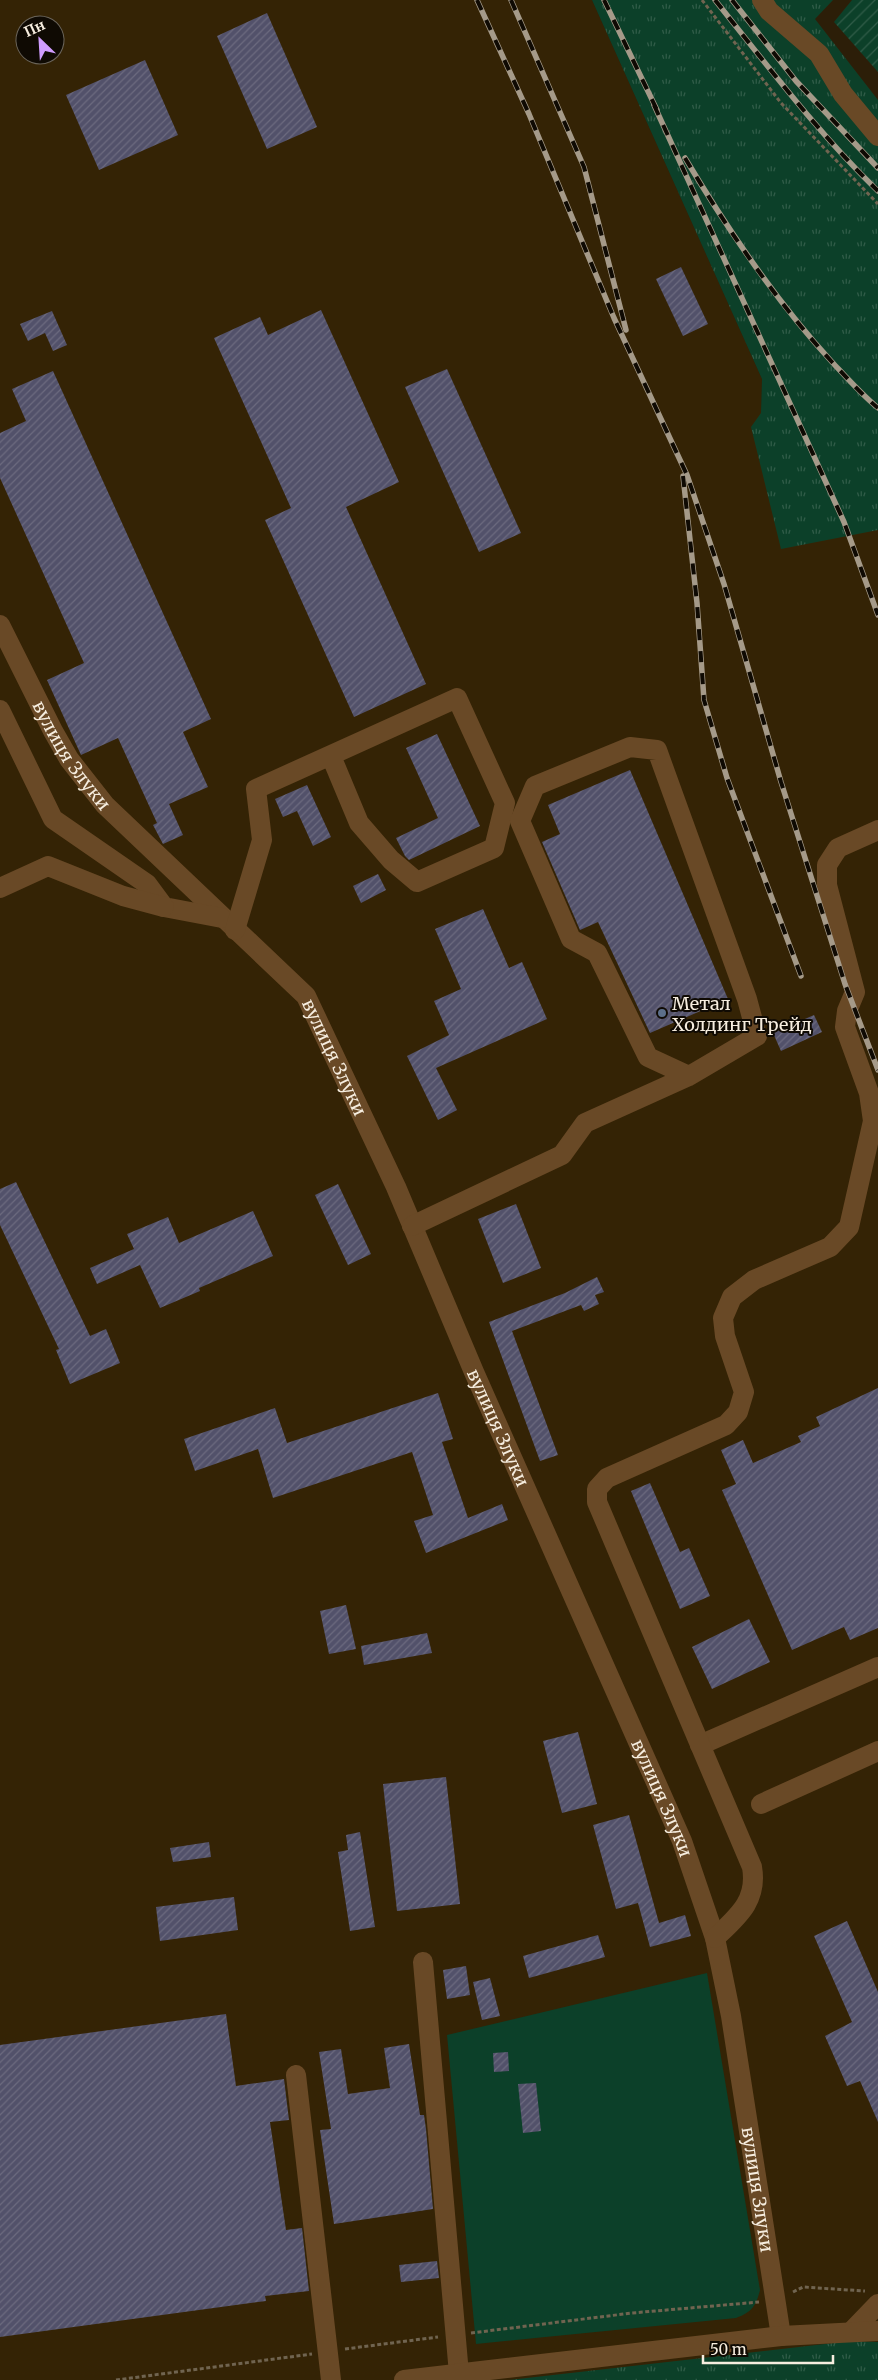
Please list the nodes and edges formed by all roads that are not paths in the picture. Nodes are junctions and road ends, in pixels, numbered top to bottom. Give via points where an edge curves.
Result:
1 (762, 0) edge
2 (878, 136) edge
3 (0, 625) edge
4 (0, 710) edge
5 (332, 756) junction
6 (878, 830) edge
7 (0, 888) edge
8 (164, 907) junction
9 (229, 924) junction
10 (689, 1076) junction
11 (412, 1226) junction
12 (878, 1667) edge
13 (700, 1745) junction
14 (878, 1751) edge
15 (761, 1804) dead end
16 (715, 1938) junction
17 (423, 1962) dead end
18 (296, 2076) dead end
19 (874, 2298) edge
20 (878, 2330) edge
21 (851, 2332) junction
22 (781, 2336) junction
23 (459, 2374) junction
24 (331, 2380) edge
25 (404, 2380) edge

1 - 2 street via 769,11 819,54 842,94
3 - 9 street, вулиця Злуки via 70,760 105,805
4 - 8 street via 53,818 147,884
5 - 5 street via 358,822 391,860 417,882 494,848 505,803 457,698
5 - 9 street via 256,789 262,840
6 - 13 street via 838,848 827,866 827,885 855,992 845,1027 869,1092 873,1121 849,1227 830,1247 754,1280 732,1297 723,1318 725,1336 744,1392 738,1412 726,1425 607,1478 597,1489 598,1502
7 - 8 street via 48,866 123,896
8 - 9 street
9 - 11 street, вулиця Злуки via 306,996
10 - 10 street via 648,1057 597,953 571,939 520,821 535,786 630,747 657,750 747,999 757,1036
10 - 11 street via 584,1123 562,1155
11 - 16 street, вулиця Злуки via 682,1841
12 - 13 street
13 - 16 street via 752,1867 754,1882 740,1913
14 - 15 street
16 - 22 street, вулиця Злуки via 731,2016
17 - 23 street
18 - 24 street
19 - 21 street
20 - 21 street
21 - 22 street
22 - 23 street
23 - 25 street

